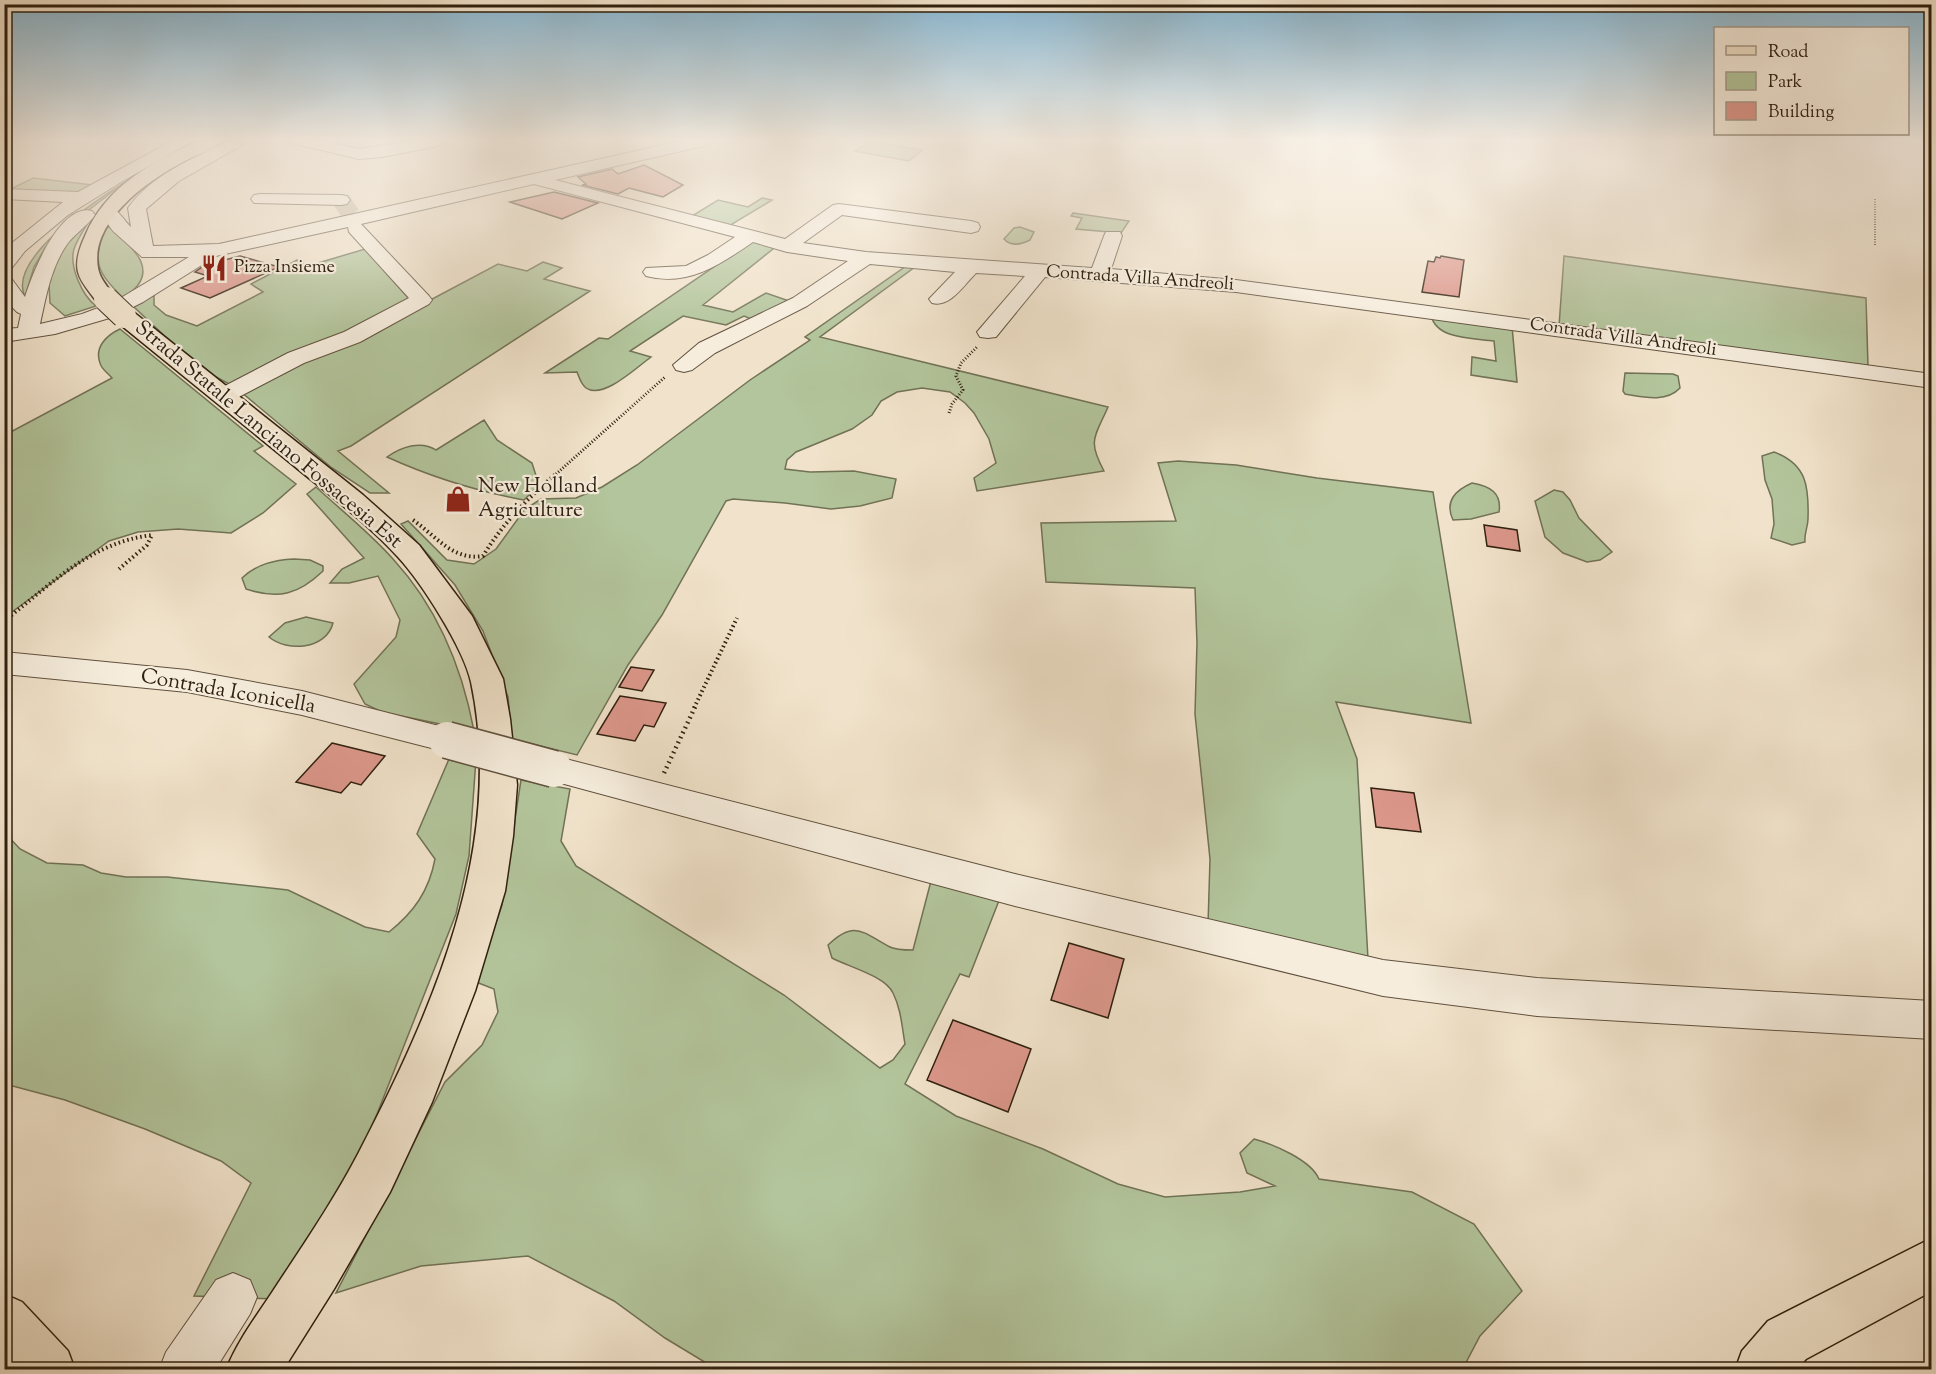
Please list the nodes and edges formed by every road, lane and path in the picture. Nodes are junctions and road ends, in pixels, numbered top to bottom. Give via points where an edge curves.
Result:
1 (74, 204) edge
2 (102, 204) edge
3 (115, 204) edge
4 (140, 204) edge
5 (422, 204) edge
6 (628, 204) edge
7 (1875, 204) edge
8 (108, 212) junction
9 (971, 227) dead end
10 (356, 228) tunnel mouth
11 (748, 236) junction
12 (1113, 236) dead end
13 (1875, 245) dead end
14 (787, 246) junction
15 (146, 250) junction
16 (219, 250) junction
17 (866, 258) junction
18 (4, 265) edge
19 (971, 267) junction
20 (1040, 271) junction
21 (653, 272) dead end
22 (1099, 274) junction
23 (153, 285) junction
24 (6, 289) edge
25 (939, 299) dead end
26 (33, 309) junction
27 (32, 332) junction
28 (988, 332) joint
29 (4, 336) edge
30 (4, 353) edge
31 (684, 365) joint
32 (1932, 381) edge
33 (225, 395) junction
34 (949, 413) dead end
35 (410, 518) dead end
36 (119, 569) dead end
37 (737, 618) dead end
38 (4, 621) edge
39 (4, 663) edge
40 (654, 795) junction
41 (1932, 1020) edge
42 (1932, 1263) edge
43 (233, 1297) dead end
44 (4, 1320) edge
45 (49, 1370) edge
46 (184, 1370) edge
47 (252, 1370) edge
48 (1761, 1370) edge

1 - 18 street via 26,240
2 - 26 street via 83,217 49,255
3 - 8 main road, Strada Statale Lanciano Fossacesia Est
4 - 15 street via 137,208
5 - 16 street
6 - 11 street, Contrada Villa Andreoli
7 - 13 path
8 - 15 street
8 - 33 main road, Strada Statale Lanciano Fossacesia Est via 96,227 87,255 90,275 115,307
9 - 14 street via 839,209
10 - 33 street via 422,300
11 - 14 street, Contrada Villa Andreoli
11 - 21 street via 688,274
12 - 22 street
14 - 17 street, Contrada Villa Andreoli
15 - 16 street
15 - 23 street via 155,271
16 - 23 street
17 - 19 street, Contrada Villa Andreoli
17 - 31 street via 800,302 707,348
19 - 20 street, Contrada Villa Andreoli
19 - 25 street
20 - 22 street, Contrada Villa Andreoli
20 - 28 street
22 - 32 street, Contrada Villa Andreoli via 1236,286
23 - 27 street via 100,315
24 - 26 street via 24,308
26 - 27 street
27 - 29 street
27 - 30 street via 35,338
28 - 34 path via 961,363 956,376 963,390
31 - 35 path via 665,377 545,483 496,534 483,556 459,556
33 - 47 main road, Strada Statale Lanciano Fossacesia Est via 409,551 457,616 487,679 499,785 485,891 454,992 416,1087 373,1175
36 - 38 path via 147,545 152,535 134,535 111,543 81,561
37 - 40 path
39 - 40 street, Contrada Iconicella, bridge via 187,681 302,703
40 - 41 street, Contrada Iconicella via 1015,890 1383,978 1537,997
42 - 48 main road via 1787,1340
43 - 46 street
44 - 45 main road

